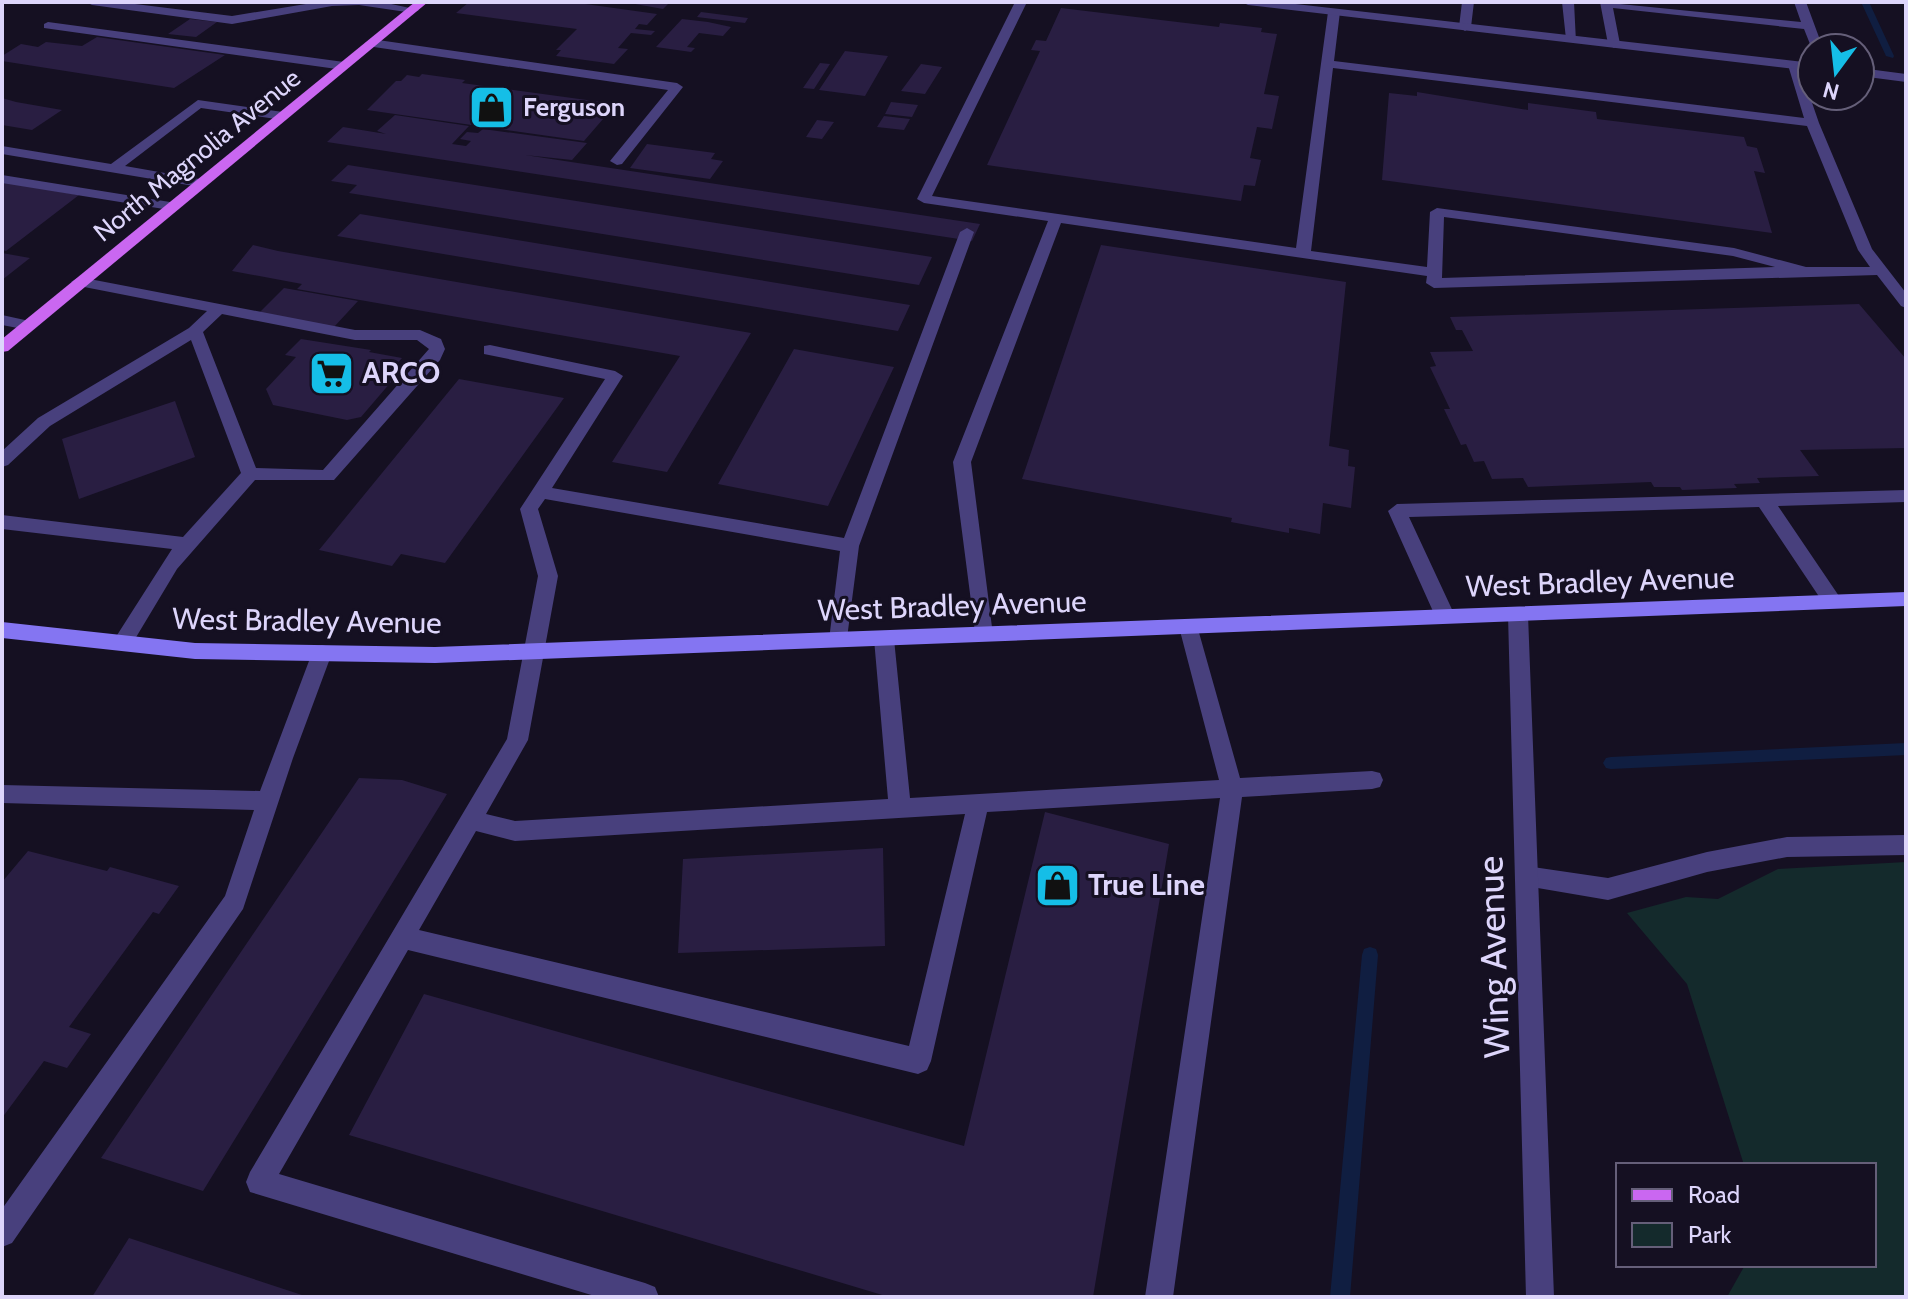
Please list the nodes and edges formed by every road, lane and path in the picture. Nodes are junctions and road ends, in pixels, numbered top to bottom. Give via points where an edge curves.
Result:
1 (92, 2) edge
2 (1021, 2) edge
3 (1248, 2) edge
4 (1468, 2) edge
5 (1568, 2) edge
6 (1800, 2) edge
7 (1606, 3) edge
8 (418, 6) edge
9 (1334, 12) junction
10 (48, 26) dead end
11 (1809, 26) junction
12 (1465, 27) junction
13 (1811, 32) edge
14 (1572, 39) junction
15 (371, 43) junction
16 (1614, 44) junction
17 (1327, 64) junction
18 (1794, 65) joint
19 (344, 66) junction
20 (1876, 74) edge
21 (1906, 78) edge
22 (283, 116) junction
23 (1812, 123) junction
24 (2, 150) edge
25 (617, 161) dead end
26 (114, 168) junction
27 (2, 179) edge
28 (200, 183) junction
29 (170, 206) junction
30 (1056, 218) junction
31 (967, 232) dead end
32 (1303, 253) junction
33 (1806, 271) junction
34 (1882, 271) junction
35 (1435, 273) junction
36 (79, 282) junction
37 (1906, 303) edge
38 (218, 309) junction
39 (2, 320) edge
40 (28, 325) junction
41 (195, 331) junction
42 (2, 347) edge
43 (490, 350) dead end
44 (2, 461) edge
45 (250, 474) junction
46 (540, 492) junction
47 (1906, 496) edge
48 (1764, 500) junction
49 (2, 522) edge
50 (188, 544) junction
51 (850, 546) junction
52 (1906, 599) edge
53 (1833, 602) junction
54 (1518, 615) junction
55 (1446, 618) junction
56 (1189, 627) junction
57 (2, 630) edge
58 (983, 635) junction
59 (884, 639) junction
60 (839, 640) junction
61 (122, 643) junction
62 (533, 652) junction
63 (322, 653) junction
64 (1372, 780) dead end
65 (1232, 789) junction
66 (2, 794) edge
67 (268, 801) junction
68 (978, 804) junction
69 (900, 808) junction
70 (470, 820) junction
71 (1906, 845) edge
72 (1526, 876) junction
73 (402, 937) junction
74 (2, 1233) edge
75 (645, 1297) edge
76 (1159, 1297) edge
77 (1540, 1297) edge

1 - 8 street via 232,20 332,3
2 - 30 street via 924,199
3 - 9 street
4 - 12 street
5 - 14 street
6 - 11 street
7 - 11 street
7 - 16 street
8 - 15 main road, North Magnolia Avenue
9 - 12 street
9 - 17 street
10 - 19 street
11 - 13 street
12 - 14 street
14 - 16 street
15 - 19 main road, North Magnolia Avenue
15 - 25 street via 677,87
16 - 18 street
17 - 23 street
17 - 32 street
18 - 23 street
19 - 22 main road, North Magnolia Avenue
20 - 21 street
22 - 26 street via 198,104
22 - 28 main road, North Magnolia Avenue
23 - 34 street via 1865,250
24 - 26 street
26 - 28 street
27 - 29 street
28 - 29 main road, North Magnolia Avenue
29 - 36 main road, North Magnolia Avenue
30 - 32 street
30 - 58 street via 962,462
31 - 51 street
32 - 35 street
33 - 34 street
33 - 35 street via 1434,283
33 - 35 street via 1734,252 1437,212
34 - 37 street
36 - 38 street
36 - 40 main road, North Magnolia Avenue
38 - 41 street
38 - 45 street via 355,335 420,335 437,349 328,476
39 - 40 street
40 - 42 main road, North Magnolia Avenue
41 - 44 street via 44,422
41 - 45 street
43 - 46 street via 615,376
45 - 50 street
46 - 51 street
46 - 62 street via 529,509 548,576
47 - 48 street
48 - 53 street
48 - 55 street via 1397,511
49 - 50 street
50 - 61 street
51 - 60 street
52 - 53 main road, West Bradley Avenue
53 - 54 main road, West Bradley Avenue
54 - 55 main road, West Bradley Avenue
54 - 72 street, Wing Avenue
55 - 56 main road, West Bradley Avenue
56 - 58 main road, West Bradley Avenue
56 - 65 street
57 - 61 main road, West Bradley Avenue
58 - 59 main road, West Bradley Avenue
59 - 60 main road, West Bradley Avenue
59 - 69 street
60 - 62 main road, West Bradley Avenue
61 - 63 main road, West Bradley Avenue via 195,651
62 - 63 main road, West Bradley Avenue
62 - 70 street via 517,740
63 - 67 street
64 - 65 street
65 - 68 street
65 - 76 street
66 - 67 street
67 - 74 street via 235,901
68 - 69 street
68 - 73 street via 918,1061
69 - 70 street via 515,831
70 - 73 street
71 - 72 street via 1787,847 1608,889
72 - 77 street, Wing Avenue
73 - 75 street via 260,1182

